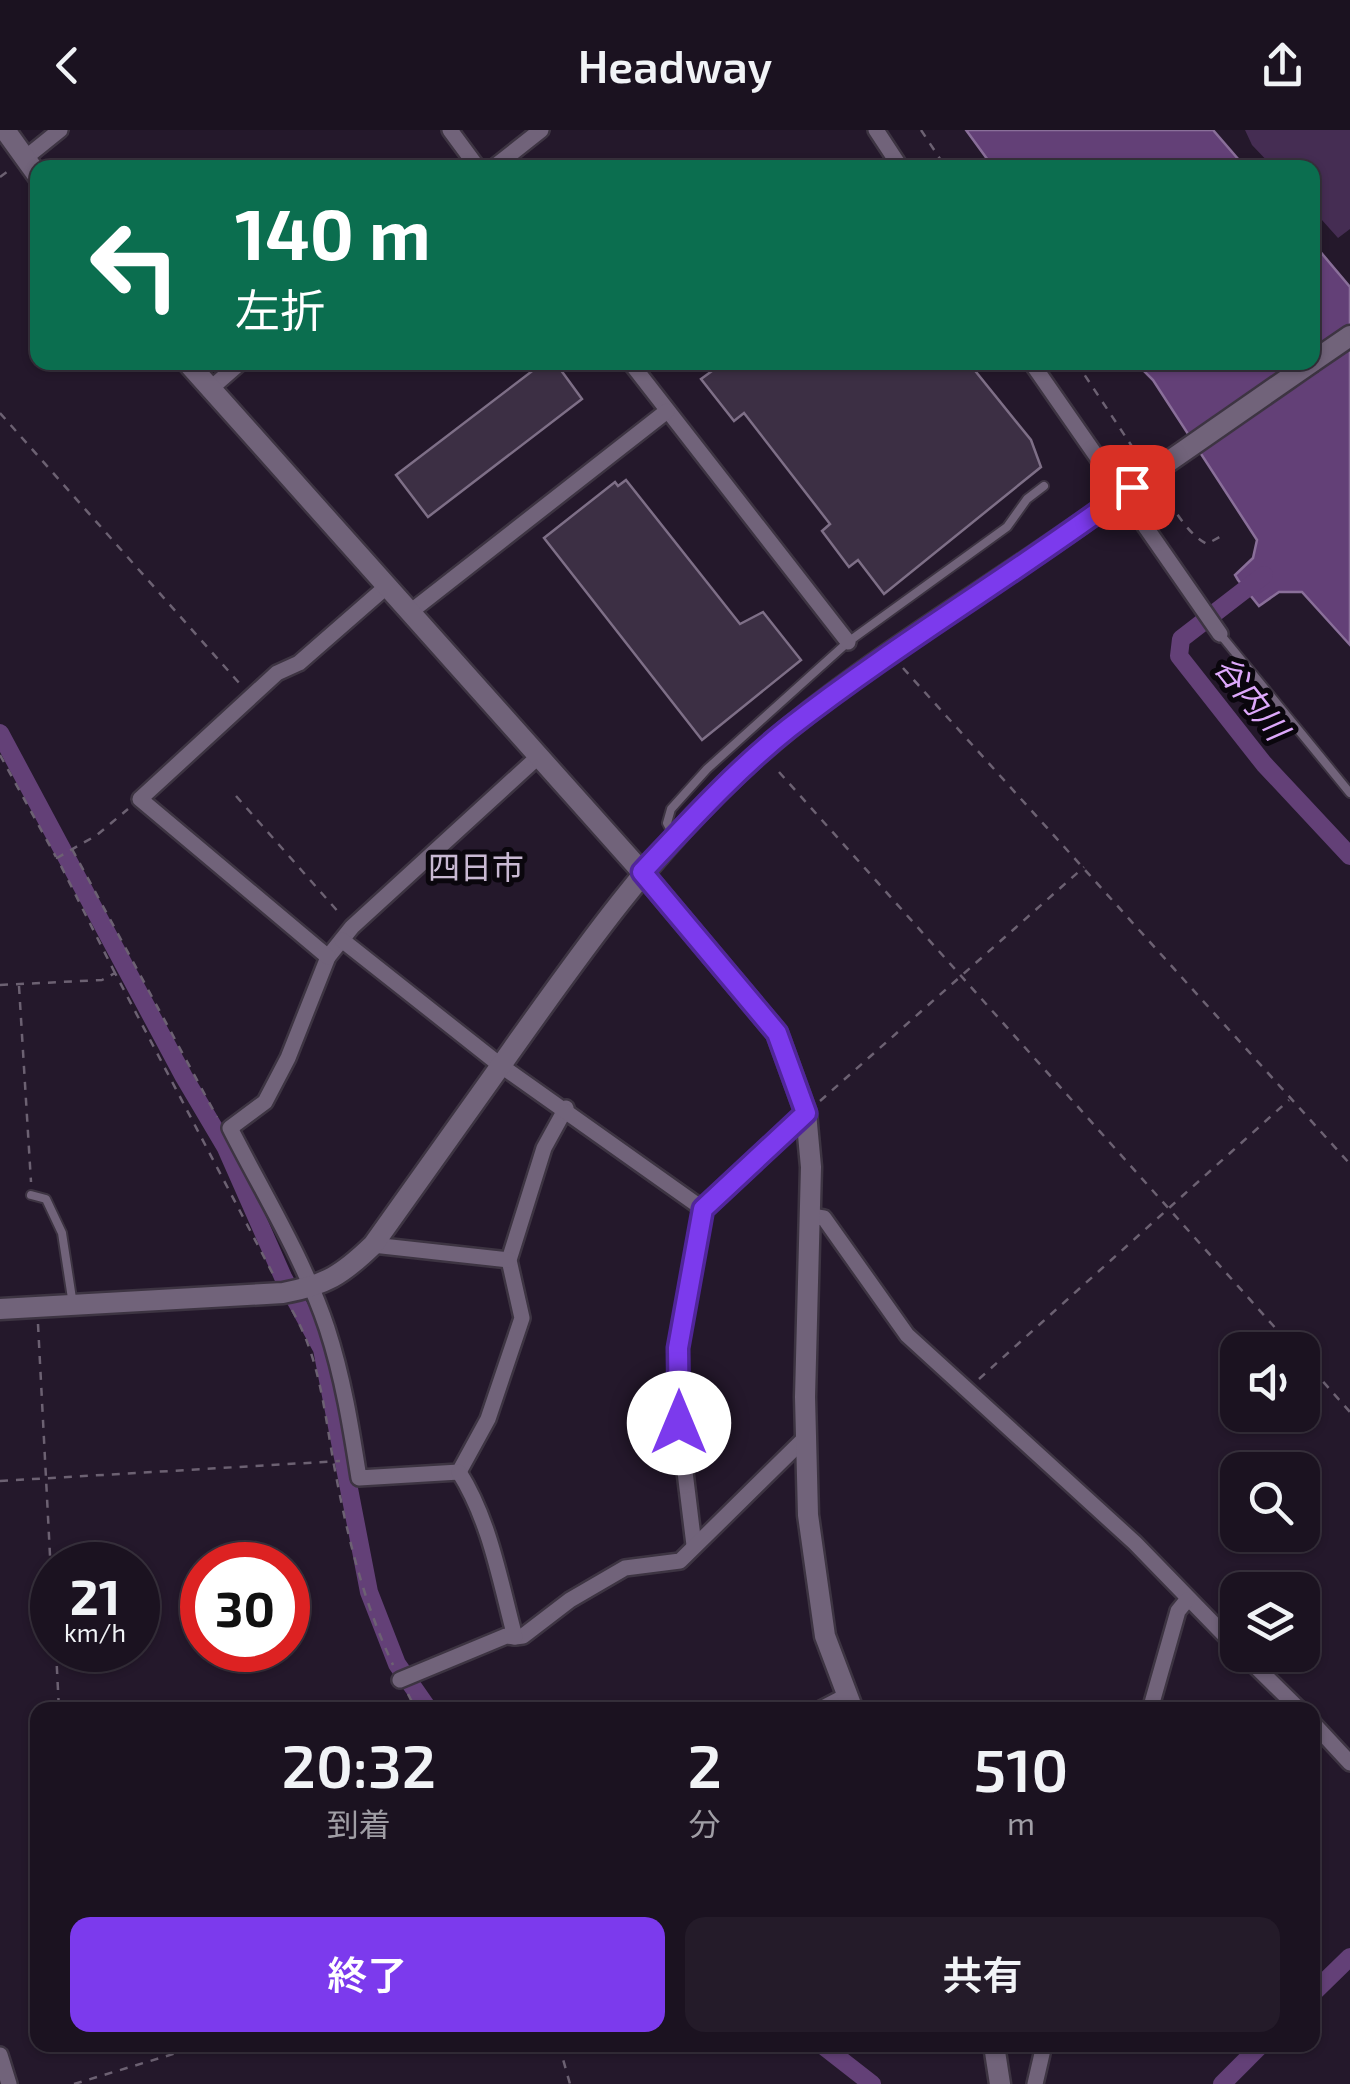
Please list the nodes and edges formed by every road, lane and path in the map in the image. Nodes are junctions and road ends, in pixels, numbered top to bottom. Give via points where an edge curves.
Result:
1 (4, 130) edge
2 (60, 130) edge
3 (450, 130) edge
4 (541, 130) edge
5 (876, 130) edge
6 (921, 130) edge
7 (24, 159) junction
8 (472, 160) edge
9 (502, 160) edge
10 (895, 160) edge
11 (941, 160) edge
12 (30, 166) edge
13 (1350, 336) edge
14 (1320, 357) edge
15 (193, 370) edge
16 (232, 370) edge
17 (636, 370) edge
18 (1038, 370) edge
19 (1300, 370) edge
20 (209, 390) junction
21 (667, 411) junction
22 (0, 413) edge
23 (1044, 486) dead end
24 (1128, 490) junction
25 (386, 587) junction
26 (409, 613) junction
27 (1220, 634) joint
28 (848, 642) junction
29 (889, 653) junction
30 (251, 697) junction
31 (0, 755) edge
32 (539, 756) junction
33 (779, 772) dead end
34 (1350, 794) edge
35 (236, 796) dead end
36 (140, 799) junction
37 (676, 838) junction
38 (72, 850) junction
39 (57, 858) junction
40 (1085, 866) junction
41 (642, 872) junction
42 (347, 934) junction
43 (328, 958) junction
44 (114, 973) junction
45 (959, 976) junction
46 (19, 984) junction
47 (0, 985) edge
48 (500, 1065) junction
49 (1291, 1098) junction
50 (566, 1108) junction
51 (806, 1113) junction
52 (230, 1128) junction
53 (1350, 1164) edge
54 (32, 1195) joint
55 (1169, 1208) junction
56 (703, 1209) junction
57 (811, 1216) junction
58 (372, 1245) junction
59 (509, 1260) junction
60 (295, 1291) junction
61 (73, 1305) junction
62 (37, 1308) junction
63 (0, 1310) edge
64 (1279, 1332) edge
65 (1320, 1378) edge
66 (967, 1390) junction
67 (1350, 1412) edge
68 (805, 1438) junction
69 (356, 1460) junction
70 (334, 1462) junction
71 (459, 1472) junction
72 (46, 1479) junction
73 (0, 1481) edge
74 (49, 1542) edge
75 (694, 1546) junction
76 (1187, 1600) junction
77 (1220, 1632) edge
78 (515, 1636) junction
79 (57, 1672) edge
80 (1261, 1672) edge
81 (400, 1680) junction
82 (59, 1702) edge
83 (412, 1702) edge
84 (849, 1702) edge
85 (1152, 1702) edge
86 (1292, 1702) edge
87 (1320, 1731) edge
88 (1350, 1764) edge
89 (179, 2052) edge
90 (560, 2052) edge
91 (995, 2052) edge
92 (1042, 2052) edge
93 (0, 2055) edge
94 (8, 2084) edge
95 (74, 2084) edge
96 (570, 2084) edge
97 (1000, 2084) edge
98 (1035, 2084) edge

1 - 7 street
2 - 7 street
3 - 8 street
4 - 9 street
5 - 10 street
6 - 11 path
7 - 12 street
13 - 14 street
15 - 20 street
16 - 20 street
17 - 21 street
18 - 24 street
19 - 24 street, bridge
20 - 25 street
21 - 26 street
21 - 28 street
22 - 30 path
23 - 28 lane via 1006,527
24 - 27 street
24 - 29 street
25 - 26 street
25 - 30 street
26 - 32 street
27 - 34 lane
28 - 37 lane via 671,808 667,823
29 - 37 street via 772,743
29 - 40 path
30 - 36 street
31 - 39 path
32 - 41 street
32 - 42 street
33 - 45 path
35 - 42 path
36 - 38 path
36 - 43 street
37 - 41 street
38 - 39 path
38 - 52 path via 210,1106
39 - 44 path
40 - 45 path
40 - 49 path
41 - 48 street
41 - 51 street via 777,1033
42 - 43 street
42 - 48 street
43 - 52 street via 265,1102
44 - 46 path via 102,980
44 - 60 path
45 - 51 path
45 - 55 path
46 - 47 path
46 - 54 path
48 - 50 street
48 - 58 street
49 - 53 path
49 - 55 path
50 - 56 street
50 - 59 street via 544,1148
51 - 56 street
51 - 57 street
52 - 60 street
54 - 61 lane via 46,1200 62,1233
55 - 64 path
55 - 66 path
56 - 75 street via 678,1348 679,1423
57 - 66 street via 824,1218 908,1335
57 - 68 street
58 - 59 street
58 - 60 street via 342,1275
59 - 71 street via 522,1318 488,1419
60 - 61 street
60 - 69 street via 326,1328
60 - 70 path via 322,1386
61 - 62 street
62 - 63 street
62 - 72 path
65 - 67 path
66 - 76 street
68 - 75 street
68 - 84 street via 824,1636
69 - 70 path
69 - 71 street via 359,1478
70 - 72 path
70 - 81 path via 372,1621
71 - 78 street via 486,1528
72 - 73 path
72 - 74 path
75 - 78 street via 670,1564 625,1568
76 - 77 street
76 - 85 street
78 - 81 street
79 - 82 path
80 - 86 street
81 - 83 path
87 - 88 street
89 - 95 path
90 - 96 path
91 - 97 street
92 - 98 street
93 - 94 street

